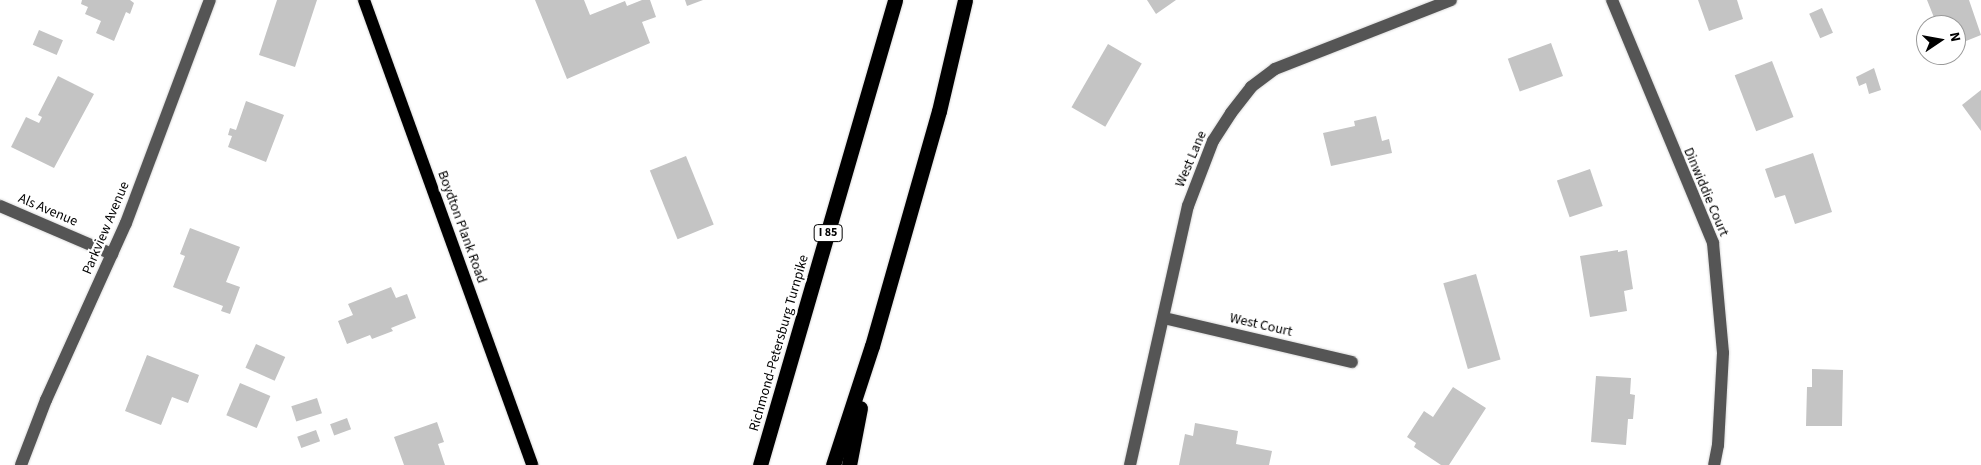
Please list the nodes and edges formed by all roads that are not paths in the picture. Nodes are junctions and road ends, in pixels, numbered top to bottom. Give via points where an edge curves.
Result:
1 (210, 0) edge
2 (364, 0) edge
3 (895, 0) edge
4 (965, 0) edge
5 (1451, 0) edge
6 (1612, 0) edge
7 (0, 206) edge
8 (112, 254) junction
9 (1164, 318) junction
10 (872, 346) junction
11 (1352, 362) dead end
12 (21, 465) edge
13 (532, 465) edge
14 (760, 465) edge
15 (832, 465) edge
16 (849, 465) edge
17 (1130, 465) edge
18 (1714, 465) edge

1 - 8 street, Parkview Avenue
2 - 13 main road, Boydton Plank Road
3 - 14 highway, Richmond-Petersburg Turnpike / I 85
4 - 10 highway via 939,111
5 - 9 street, West Lane via 1275,70 1251,87 1213,141 1188,206
6 - 18 street, Dinwiddie Court via 1713,243 1723,353
7 - 8 street, Als Avenue
8 - 12 street, Parkview Avenue via 46,400
9 - 11 street, West Court
9 - 17 street, West Lane
10 - 15 highway
10 - 16 highway

